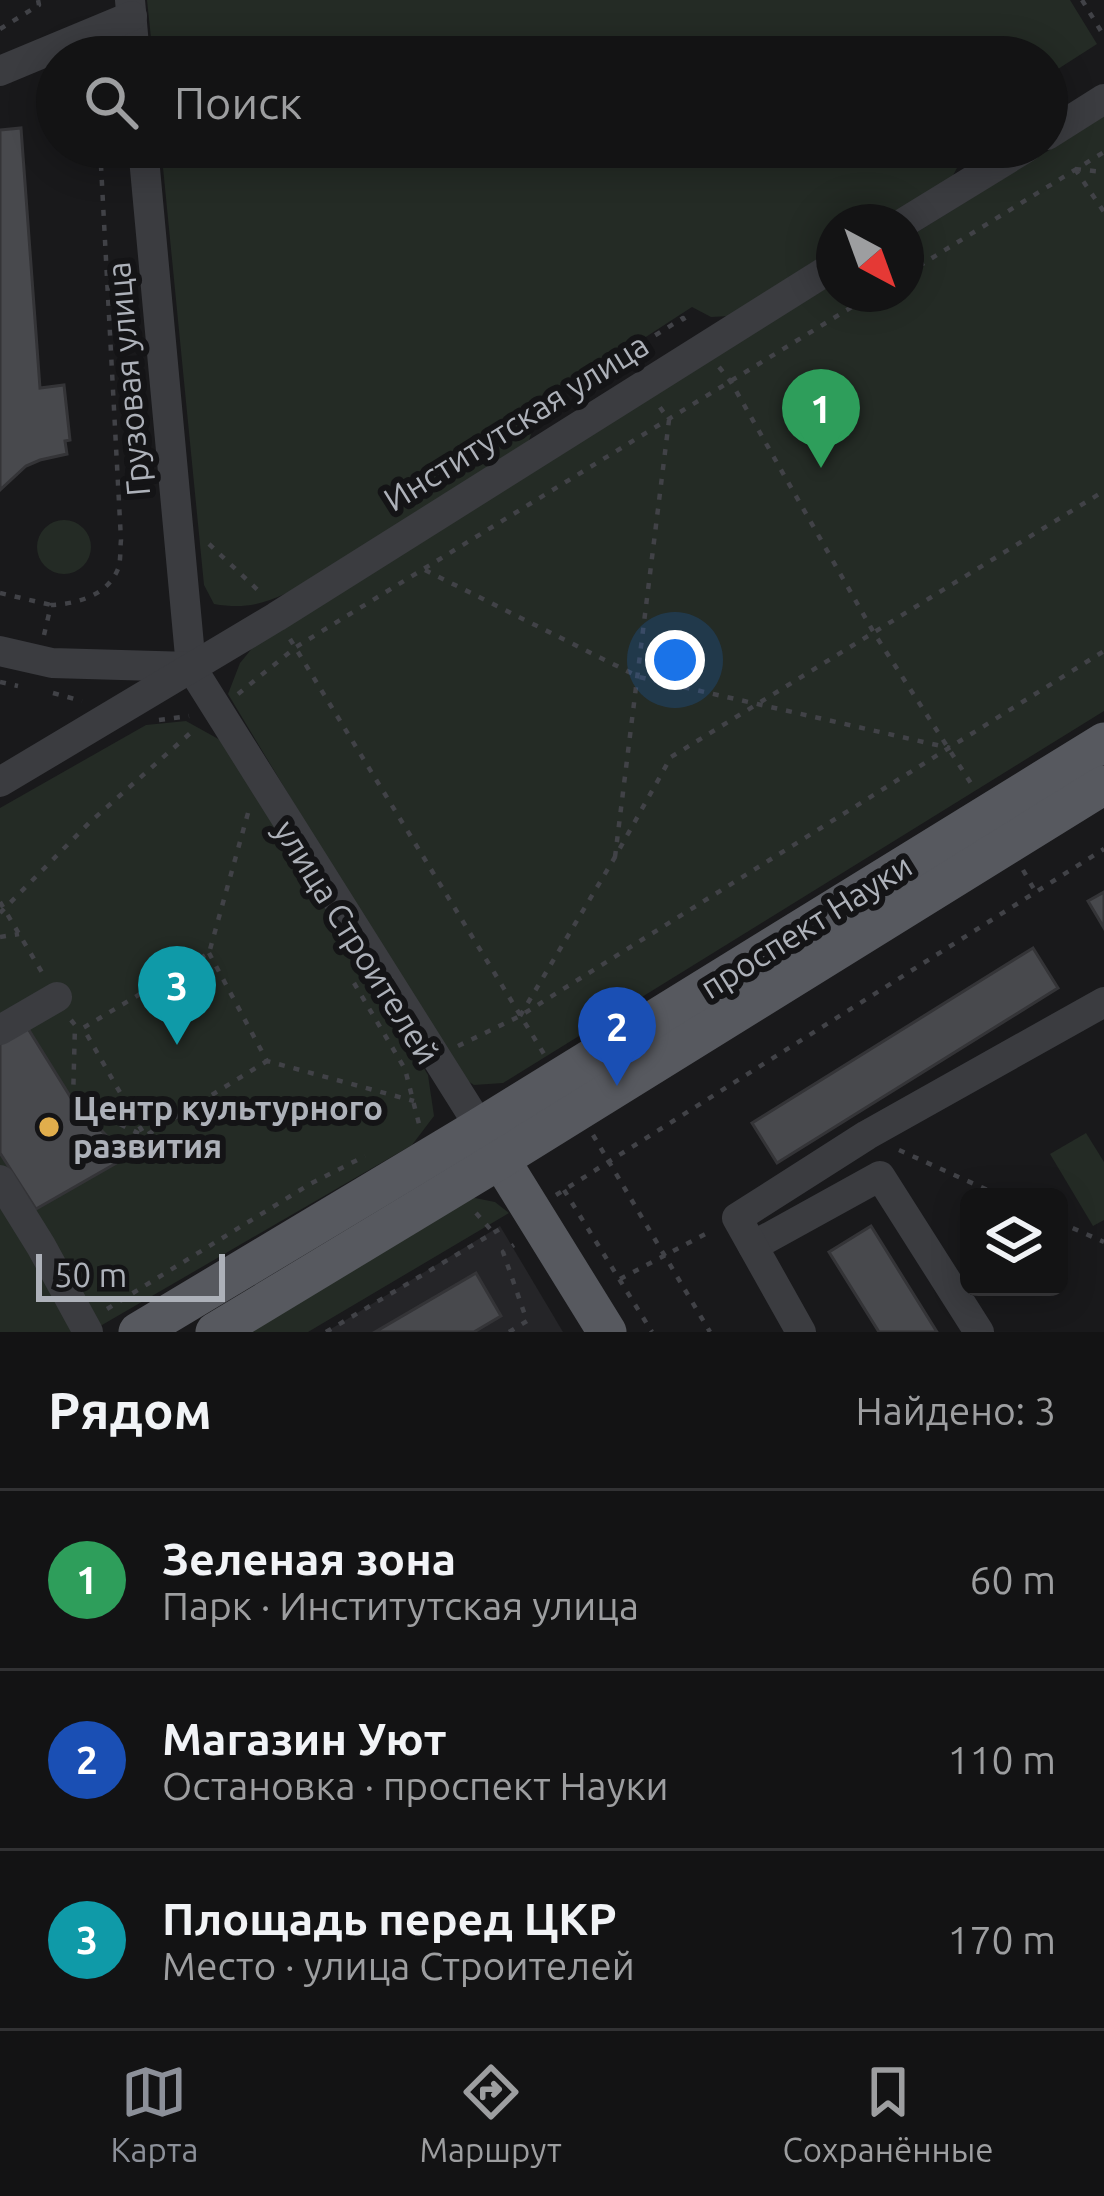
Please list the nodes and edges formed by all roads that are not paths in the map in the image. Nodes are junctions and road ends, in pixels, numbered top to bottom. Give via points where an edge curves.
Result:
1 (131, 8) edge
2 (73, 36) edge
3 (36, 54) edge
4 (0, 71) edge
5 (1104, 99) edge
6 (1068, 122) edge
7 (145, 168) edge
8 (993, 168) edge
9 (924, 210) edge
10 (816, 277) edge
11 (0, 651) edge
12 (188, 667) junction
13 (1104, 742) edge
14 (0, 782) edge
15 (1104, 785) edge
16 (57, 997) road end
17 (1104, 1002) edge
18 (0, 1030) edge
19 (568, 1094) junction
20 (488, 1144) junction
21 (0, 1180) edge
22 (753, 1246) junction
23 (86, 1328) edge
24 (138, 1332) edge
25 (215, 1332) edge
26 (607, 1332) edge
27 (801, 1332) edge
28 (980, 1332) edge

1 - 2 street
3 - 4 street
5 - 6 street
7 - 12 street, Грузовая улица
8 - 9 street
10 - 12 street, Институтская улица
11 - 12 street via 46,677
12 - 14 street, Институтская улица
12 - 20 street, улица Строителей
12 - 20 street, улица Строителей via 203,723
13 - 19 main road, проспект Науки
15 - 19 main road, проспект Науки
16 - 18 street
17 - 22 street via 737,1218
19 - 20 main road, проспект Науки
20 - 24 main road, проспект Науки
20 - 25 main road, проспект Науки
20 - 26 main road, улица Строителей
21 - 23 street
22 - 27 street
22 - 28 street via 880,1176

